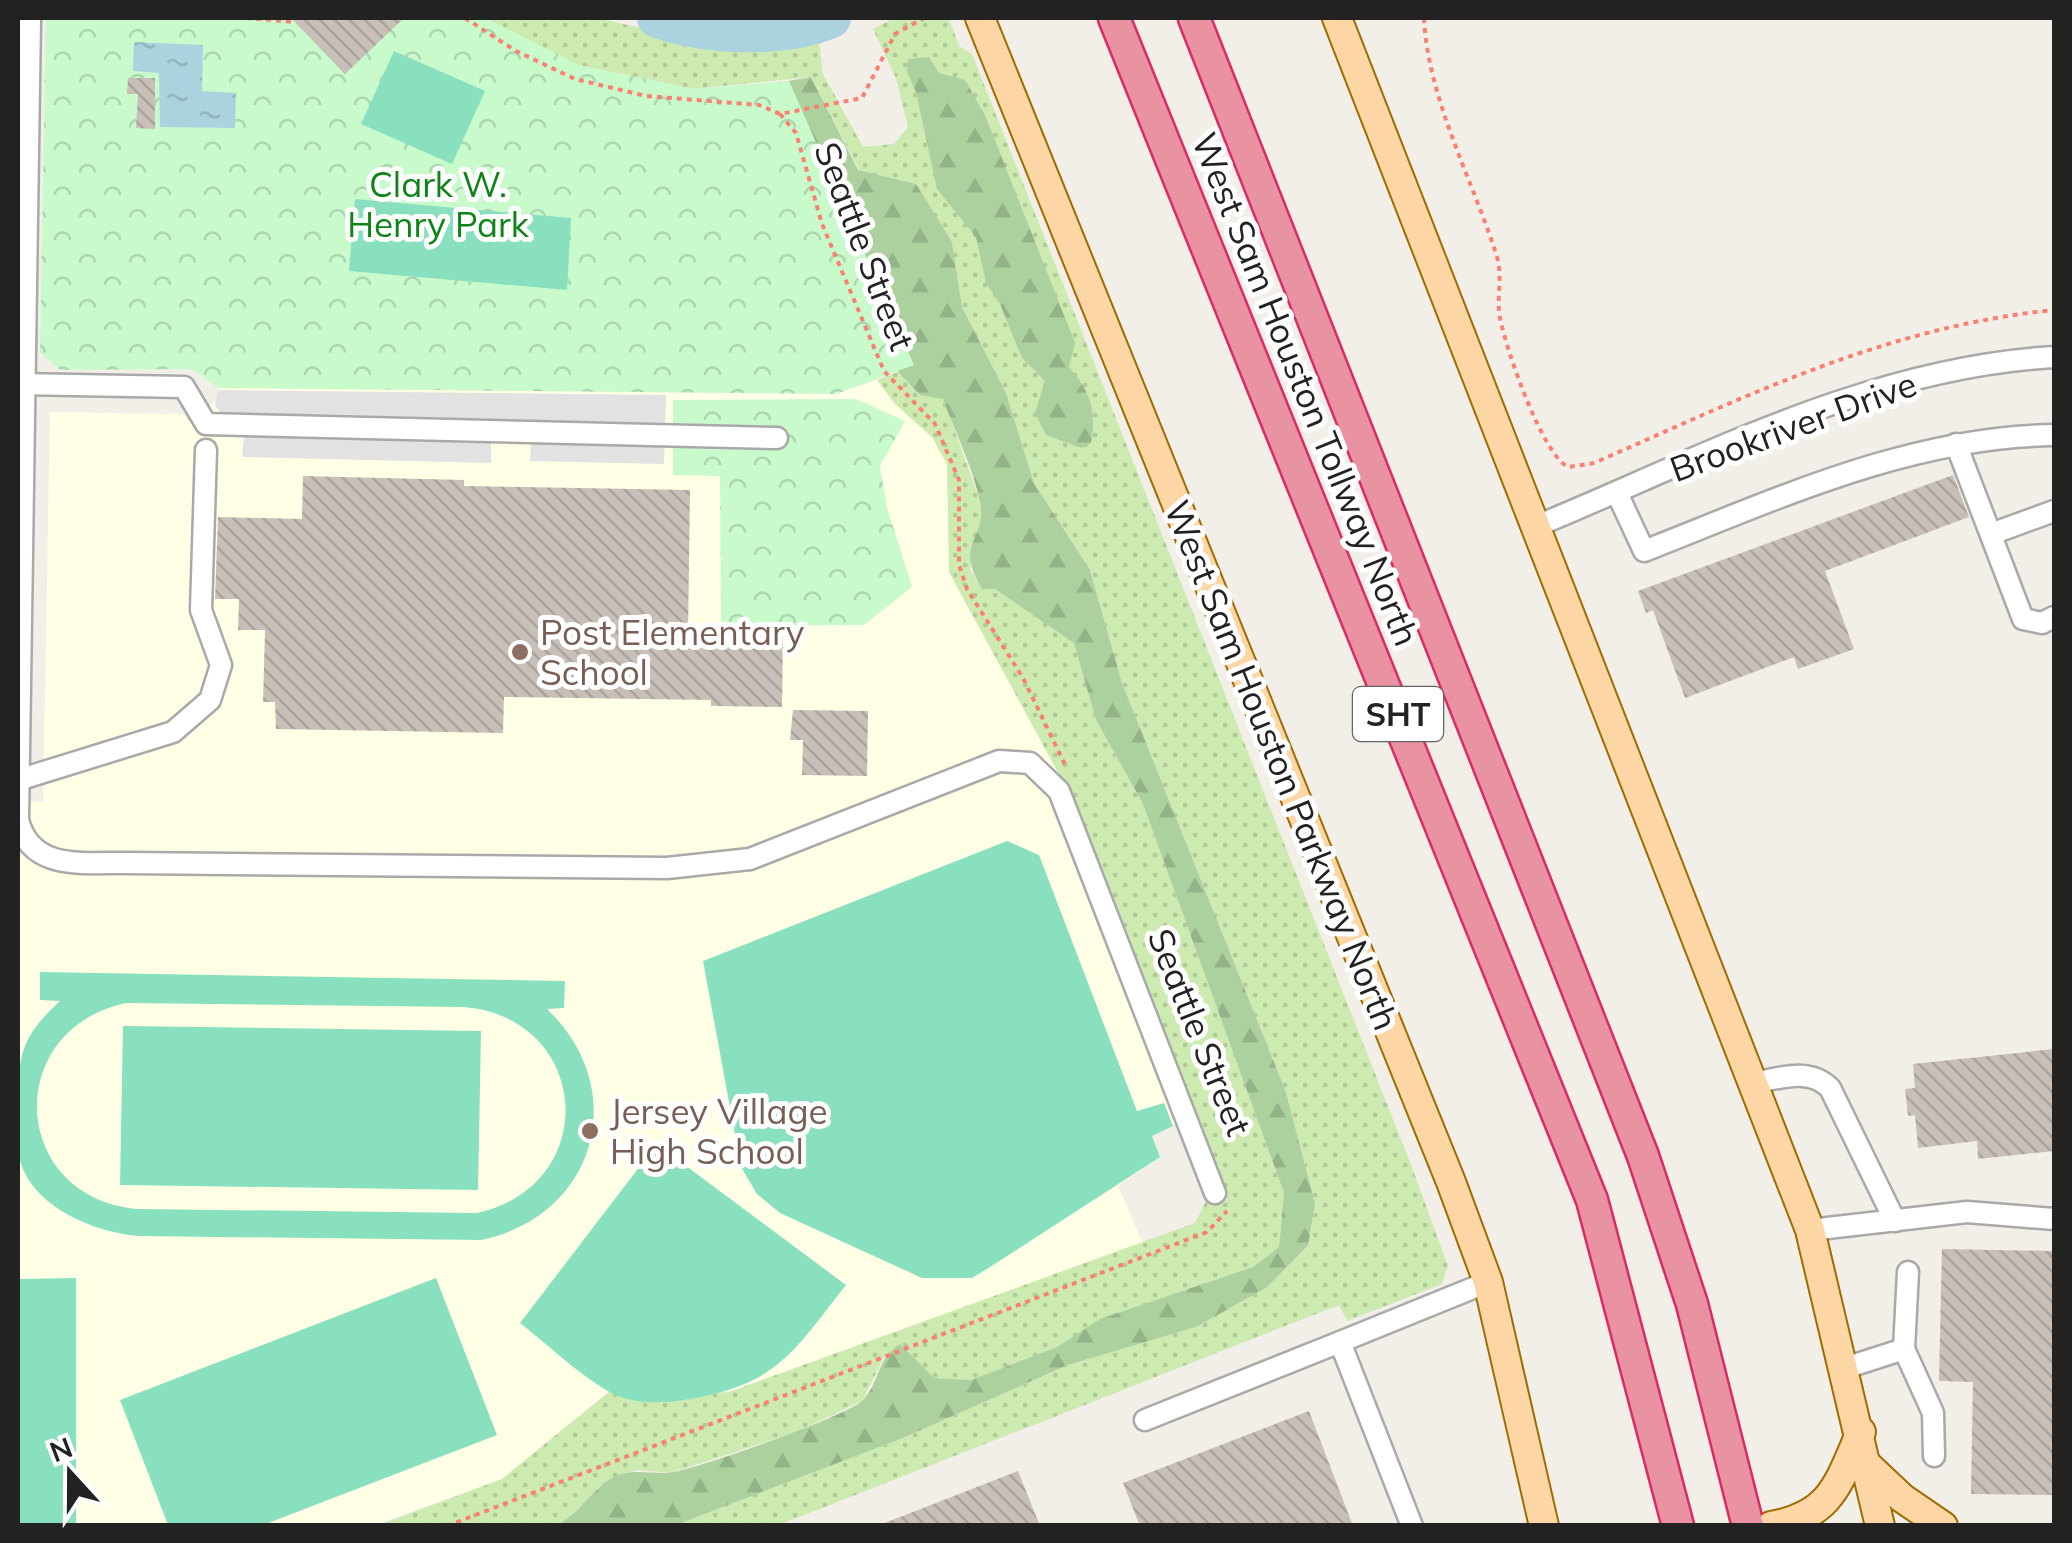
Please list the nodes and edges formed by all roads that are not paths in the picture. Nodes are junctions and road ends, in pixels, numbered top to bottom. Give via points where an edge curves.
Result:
1 (30, 18) edge
2 (1114, 18) edge
3 (1194, 18) edge
4 (1337, 18) edge
5 (981, 21) edge
6 (2054, 357) edge
7 (21, 384) edge
8 (2054, 434) edge
9 (777, 438) dead end
10 (1956, 444) junction
11 (206, 450) dead end
12 (1618, 492) junction
13 (2054, 511) edge
14 (1539, 526) junction
15 (1991, 534) junction
16 (2054, 618) edge
17 (18, 780) edge
18 (1754, 1083) junction
19 (1222, 1201) road end
20 (2054, 1219) edge
21 (1895, 1221) junction
22 (1810, 1230) junction
23 (1908, 1272) dead end
24 (1488, 1282) junction
25 (1340, 1342) junction
26 (1904, 1350) junction
27 (1844, 1368) junction
28 (1145, 1420) dead end
29 (1860, 1432) junction
30 (1934, 1456) dead end
31 (1867, 1465) junction
32 (1538, 1490) junction
33 (1412, 1526) edge
34 (1530, 1526) edge
35 (1544, 1526) edge
36 (1566, 1526) edge
37 (1678, 1526) edge
38 (1748, 1526) edge
39 (1771, 1526) edge
40 (1880, 1526) edge
41 (1943, 1526) edge

1 - 7 street
2 - 37 highway, West Sam Houston Tollway North / SHT via 1592,1200
3 - 38 highway, West Sam Houston Tollway North / SHT via 1628,1114 1681,1266
4 - 14 main road
5 - 24 main road, West Sam Houston Parkway North
6 - 12 street, Brookriver Drive via 2002,360 1874,389
7 - 9 street via 184,386 206,424
7 - 17 street
8 - 10 street
10 - 12 street via 1856,468 1644,551
10 - 15 street
11 - 17 street via 201,610 221,665 210,700 173,732
12 - 14 street, Brookriver Drive
13 - 15 street
14 - 18 main road
15 - 16 street via 2023,619
17 - 19 street via 23,839 57,861 667,868 750,860 999,761 1030,763 1058,791
18 - 21 street via 1820,1078
18 - 22 main road
20 - 21 street via 1967,1212
21 - 22 street
22 - 27 main road
23 - 26 street
24 - 25 street
24 - 32 main road, West Sam Houston Parkway North
25 - 28 street
25 - 33 street
26 - 27 street
26 - 30 street via 1933,1413
27 - 29 main road
29 - 31 main road
29 - 39 main road via 1833,1496 1798,1520
31 - 40 main road
31 - 41 main road
32 - 34 main road
32 - 35 main road, West Sam Houston Parkway North
32 - 36 main road

